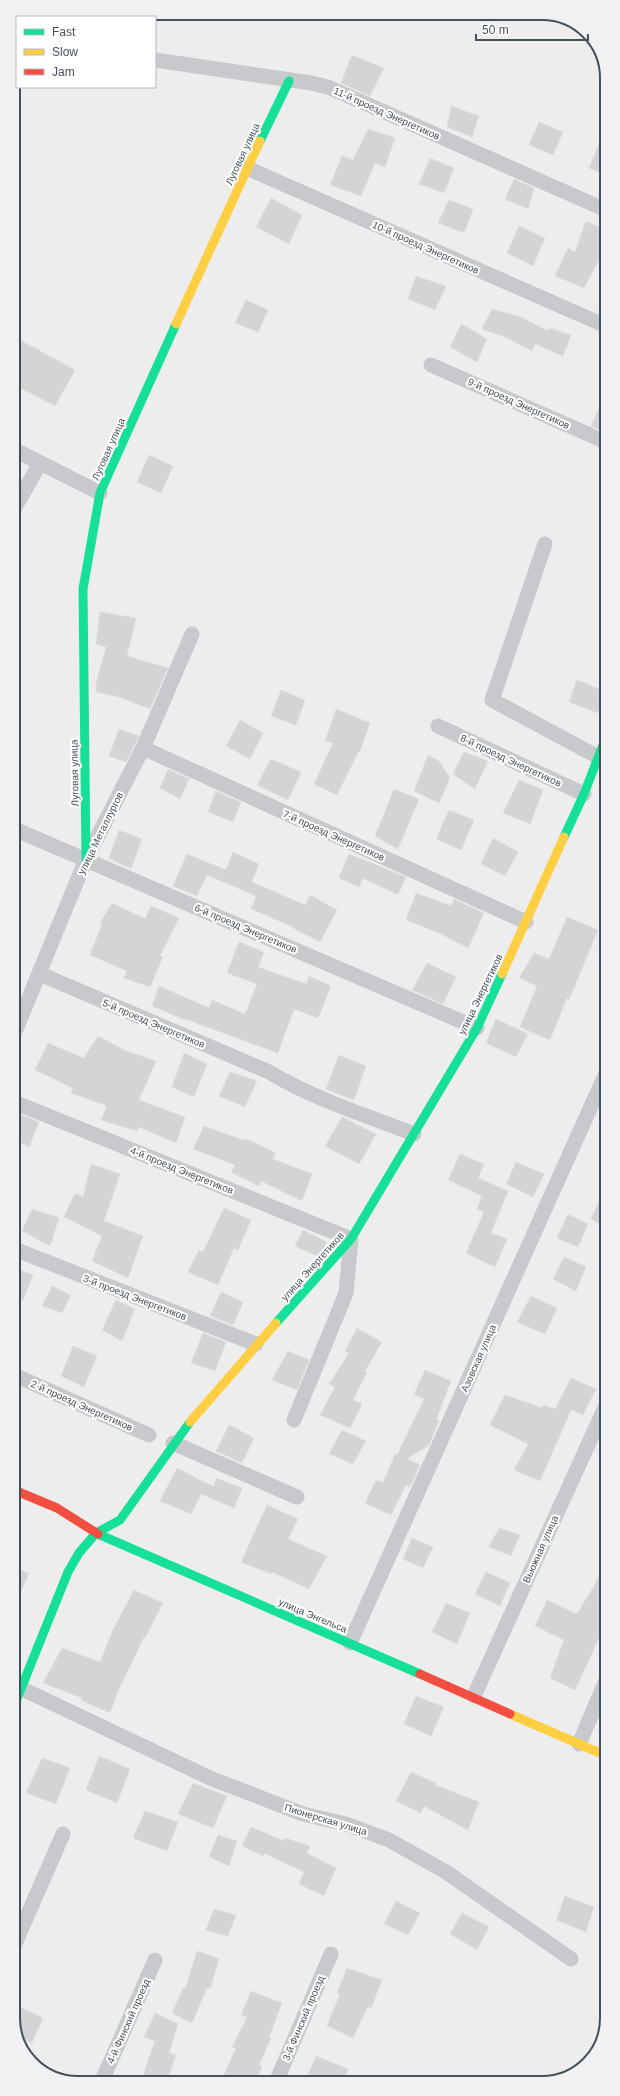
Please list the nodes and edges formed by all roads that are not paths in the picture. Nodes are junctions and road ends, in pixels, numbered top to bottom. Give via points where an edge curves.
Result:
1 (156, 60) edge
2 (289, 81) junction
3 (247, 168) junction
4 (600, 207) edge
5 (600, 323) edge
6 (431, 365) dead end
7 (600, 439) edge
8 (20, 453) edge
9 (40, 463) junction
10 (100, 493) junction
11 (20, 499) edge
12 (545, 544) dead end
13 (192, 634) dead end
14 (438, 726) dead end
15 (143, 748) junction
16 (600, 752) edge
17 (598, 757) junction
18 (584, 794) junction
19 (20, 832) edge
20 (86, 859) junction
21 (526, 922) junction
22 (40, 974) junction
23 (20, 1020) edge
24 (477, 1028) junction
25 (600, 1087) edge
26 (20, 1104) edge
27 (414, 1134) junction
28 (351, 1239) junction
29 (20, 1251) edge
30 (256, 1344) junction
31 (20, 1378) edge
32 (600, 1418) edge
33 (294, 1420) dead end
34 (149, 1435) dead end
35 (173, 1442) junction
36 (20, 1493) edge
37 (297, 1497) dead end
38 (96, 1533) junction
39 (350, 1643) junction
40 (20, 1681) edge
41 (20, 1687) edge
42 (600, 1694) edge
43 (474, 1696) junction
44 (579, 1744) junction
45 (600, 1753) edge
46 (64, 1834) dead end
47 (20, 1933) edge
48 (331, 1954) dead end
49 (571, 1959) dead end
50 (155, 1960) dead end
51 (104, 2076) edge
52 (279, 2076) edge

1 - 2 street, 11-й проезд Энергетиков
2 - 3 street, Луговая улица
2 - 4 street, 11-й проезд Энергетиков via 328,87
3 - 5 street, 10-й проезд Энергетиков
3 - 10 street, Луговая улица
6 - 7 street, 9-й проезд Энергетиков
8 - 9 street
9 - 10 street
9 - 11 street
10 - 20 street, Луговая улица via 83,589
12 - 17 street via 492,700
13 - 15 street, улица Металлургов
14 - 18 street, 8-й проезд Энергетиков
15 - 20 street, улица Металлургов
15 - 21 street, 7-й проезд Энергетиков
16 - 17 street, улица Энергетиков
17 - 18 street, улица Энергетиков
18 - 21 street, улица Энергетиков
19 - 20 street, 6-й проезд Энергетиков
20 - 22 street, улица Металлургов
20 - 24 street, 6-й проезд Энергетиков
21 - 24 street, улица Энергетиков
22 - 23 street, улица Металлургов
22 - 27 street, 5-й проезд Энергетиков via 269,1072 312,1095
24 - 27 street, улица Энергетиков
25 - 39 street, Азовская улица
26 - 28 street, 4-й проезд Энергетиков
27 - 28 street, улица Энергетиков
28 - 30 street, улица Энергетиков
28 - 33 street via 346,1293
29 - 30 street, 3-й проезд Энергетиков
30 - 35 street, улица Энергетиков
31 - 34 street, 2-й проезд Энергетиков
32 - 43 street, Вьюжная улица
35 - 37 street
35 - 38 street, улица Энергетиков via 120,1520
36 - 38 street, улица Энгельса via 57,1508
38 - 39 street, улица Энгельса
38 - 40 street, улица Энергетиков via 79,1553 68,1572
39 - 43 street, улица Энгельса
41 - 49 street, Пионерская улица via 210,1778 303,1814 346,1824 389,1840 446,1872
42 - 44 street
43 - 44 street, улица Энгельса
44 - 45 street, улица Энгельса
46 - 47 street
48 - 52 street, 3-й Финский проезд
50 - 51 street, 4-й Финский проезд

